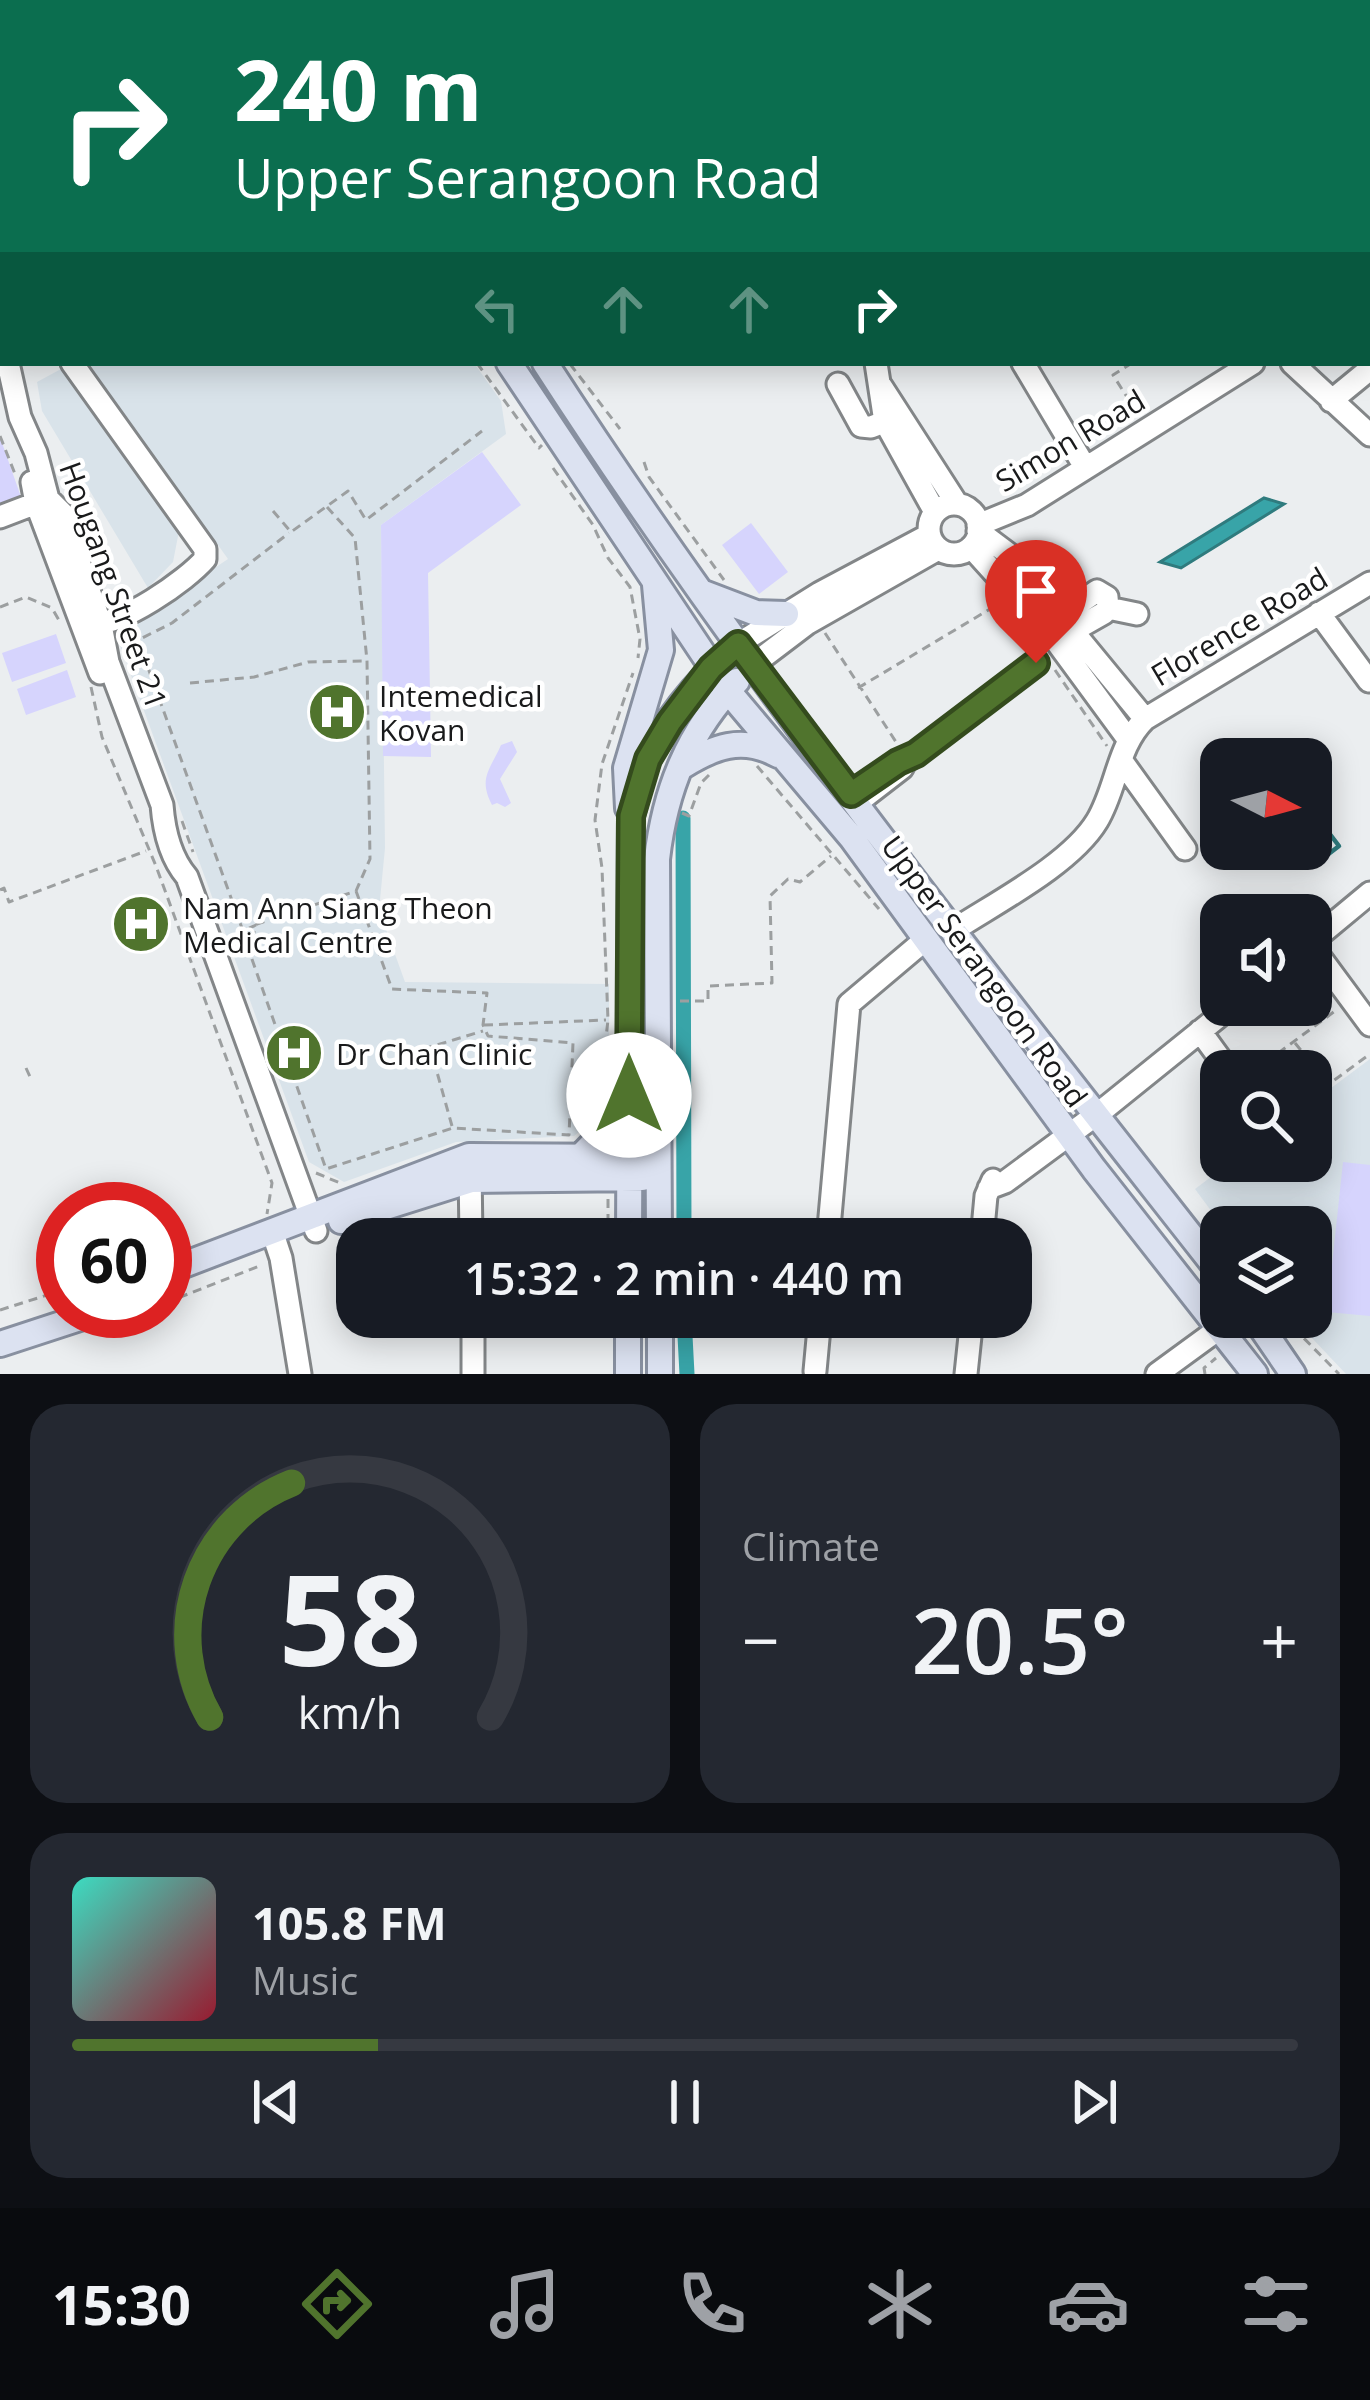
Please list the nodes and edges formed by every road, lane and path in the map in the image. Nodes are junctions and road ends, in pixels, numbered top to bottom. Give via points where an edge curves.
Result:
1 (6, 366) edge
2 (75, 366) edge
3 (479, 366) edge
4 (511, 366) edge
5 (547, 366) edge
6 (571, 366) edge
7 (878, 366) edge
8 (1025, 366) edge
9 (1127, 366) edge
10 (1248, 366) edge
11 (1295, 366) edge
12 (1370, 369) edge
13 (838, 384) dead end
14 (0, 400) edge
15 (1331, 401) junction
16 (889, 406) junction
17 (1144, 423) dead end
18 (620, 429) dead end
19 (482, 431) dead end
20 (1370, 435) edge
21 (539, 448) dead end
22 (644, 462) dead end
23 (1085, 467) junction
24 (553, 468) dead end
25 (42, 501) junction
26 (327, 507) junction
27 (946, 508) junction
28 (273, 511) dead end
29 (1006, 515) junction
30 (0, 517) edge
31 (291, 532) junction
32 (976, 534) junction
33 (933, 542) junction
34 (1003, 547) junction
35 (654, 577) junction
36 (1370, 583) edge
37 (736, 590) dead end
38 (699, 591) junction
39 (994, 606) dead end
40 (0, 607) edge
41 (128, 613) junction
42 (785, 614) junction
43 (1137, 614) dead end
44 (1319, 614) junction
45 (72, 618) junction
46 (101, 625) junction
47 (1058, 629) junction
48 (825, 633) dead end
49 (138, 640) junction
50 (120, 648) dead end
51 (746, 654) junction
52 (367, 661) junction
53 (1036, 663) dead end
54 (711, 668) junction
55 (86, 671) dead end
56 (1370, 682) edge
57 (190, 683) dead end
58 (858, 688) junction
59 (728, 692) junction
60 (1145, 718) junction
61 (1125, 750) junction
62 (744, 760) dead end
63 (786, 760) junction
64 (906, 760) junction
65 (717, 766) dead end
66 (680, 767) junction
67 (855, 798) junction
68 (631, 816) junction
69 (673, 824) dead end
70 (164, 828) junction
71 (1185, 849) dead end
72 (149, 850) junction
73 (832, 854) junction
74 (0, 890) edge
75 (356, 891) junction
76 (1370, 893) edge
77 (885, 916) dead end
78 (257, 924) junction
79 (1332, 926) edge
80 (954, 930) junction
81 (931, 945) junction
82 (1332, 974) edge
83 (1350, 999) junction
84 (674, 1003) dead end
85 (608, 1020) junction
86 (1370, 1024) edge
87 (1206, 1026) edge
88 (483, 1028) junction
89 (1200, 1031) junction
90 (1294, 1041) junction
91 (1214, 1050) edge
92 (1282, 1050) edge
93 (1370, 1054) edge
94 (26, 1068) dead end
95 (31, 1078) dead end
96 (629, 1095) junction
97 (1092, 1112) junction
98 (597, 1116) dead end
99 (452, 1128) junction
100 (1065, 1131) junction
101 (581, 1156) junction
102 (1131, 1163) junction
103 (659, 1167) junction
104 (470, 1168) junction
105 (622, 1176) junction
106 (270, 1196) dead end
107 (471, 1218) edge
108 (613, 1218) edge
109 (626, 1218) edge
110 (659, 1218) edge
111 (830, 1218) edge
112 (985, 1218) edge
113 (307, 1225) junction
114 (277, 1245) junction
115 (1200, 1248) edge
116 (192, 1265) edge
117 (1178, 1276) junction
118 (192, 1277) edge
119 (192, 1289) edge
120 (36, 1299) edge
121 (1200, 1303) edge
122 (0, 1310) edge
123 (36, 1318) edge
124 (0, 1329) edge
125 (36, 1332) edge
126 (472, 1338) edge
127 (628, 1338) edge
128 (660, 1338) edge
129 (818, 1338) edge
130 (970, 1338) edge
131 (1214, 1338) edge
132 (1221, 1338) edge
133 (1228, 1338) edge
134 (1268, 1338) edge
135 (1303, 1338) edge
136 (0, 1344) edge
137 (815, 1371) dead end
138 (300, 1374) edge
139 (473, 1374) edge
140 (628, 1374) edge
141 (660, 1374) edge
142 (966, 1374) edge
143 (1156, 1374) edge
144 (1205, 1374) edge
145 (1255, 1374) edge
146 (1293, 1374) edge
147 (1339, 1374) edge

1 - 25 street, Hougang Street 21 via 36,453
2 - 41 street via 205,548 195,571
3 - 21 path
4 - 35 main road, Upper Serangoon Road
5 - 38 main road, Upper Serangoon Road
6 - 18 path
7 - 16 street
8 - 23 street
9 - 17 path via 1113,375
10 - 23 street, Simon Road
11 - 15 street
12 - 15 street
13 - 16 street via 866,428
14 - 25 street, Hougang Street 21
15 - 20 street
16 - 27 street
19 - 26 path via 366,520 348,491
22 - 37 path
23 - 29 street, Simon Road
24 - 85 path via 630,587 640,639 602,764 595,820
25 - 30 street
25 - 45 street, Hougang Street 21
25 - 46 street, Hougang Street 21 via 62,513
26 - 31 path
26 - 52 path via 355,538
27 - 32 street via 969,509
27 - 33 street
28 - 31 path
29 - 32 street, Simon Road
29 - 34 street via 998,530
31 - 49 path
32 - 33 street, Simon Road via 953,554
32 - 34 street
32 - 47 street
33 - 42 street
33 - 51 street
34 - 47 street
35 - 54 main road, Upper Serangoon Road
35 - 68 main road via 661,650 626,767
36 - 44 street, Florence Road
38 - 42 main road via 756,613
38 - 51 main road, Upper Serangoon Road
39 - 58 path
40 - 45 path via 26,597 52,608 57,623
41 - 46 street
41 - 49 path
42 - 51 street
43 - 47 street via 1108,608
44 - 56 street
44 - 60 street, Florence Road
45 - 46 street
45 - 70 street, Hougang Street 21
46 - 70 street, Hougang Street 21
47 - 60 street
47 - 61 street
48 - 58 path
49 - 50 path
49 - 78 path via 243,931
51 - 54 main road
51 - 59 main road
51 - 67 main road, Upper Serangoon Road
52 - 57 path via 308,662
52 - 75 path via 370,859
53 - 64 street
54 - 59 main road, Upper Serangoon Road
54 - 68 main road via 648,759
55 - 72 path via 101,737
58 - 64 path
59 - 63 main road, Upper Serangoon Road
59 - 66 main road
60 - 61 street, Florence Road
61 - 71 street
61 - 80 street, Florence Road via 1090,832
62 - 73 path
63 - 66 main road via 762,746 728,745
63 - 81 main road, Upper Serangoon Road
64 - 67 street
65 - 69 path via 689,816 677,811
66 - 103 main road via 663,806 657,859
67 - 80 main road, Upper Serangoon Road
68 - 96 main road
70 - 113 street, Hougang Street 21
72 - 74 path via 9,902
72 - 106 path via 272,1183
73 - 77 path
73 - 84 path via 770,896 772,983 708,986 707,1001
75 - 78 path
75 - 88 path via 392,989 487,993
76 - 79 street
78 - 99 path via 248,948 326,1169
80 - 97 main road, Upper Serangoon Road
81 - 100 main road, Upper Serangoon Road
81 - 111 street via 849,1013
82 - 83 street
83 - 86 street
83 - 90 path
85 - 88 path
85 - 98 path
87 - 89 street
88 - 99 path via 430,1047
88 - 99 path via 488,1036 573,1043 569,1135
89 - 91 street
89 - 97 street
90 - 92 path
90 - 93 path via 1329,1084
94 - 95 path
96 - 101 main road
96 - 105 main road
97 - 100 street
97 - 102 main road, Upper Serangoon Road
100 - 112 street via 997,1173
100 - 117 main road, Upper Serangoon Road
101 - 104 main road
101 - 105 main road
102 - 115 main road, Upper Serangoon Road
102 - 117 main road via 1127,1186
103 - 105 main road
103 - 110 main road
104 - 105 main road
104 - 107 street
104 - 113 main road
105 - 108 path
105 - 109 main road
113 - 114 main road
114 - 116 main road
114 - 118 main road
114 - 119 path
114 - 138 street
117 - 121 main road, Upper Serangoon Road
120 - 122 path
123 - 124 main road
125 - 136 main road
126 - 139 street
127 - 140 main road
128 - 141 main road
129 - 137 street
130 - 142 street
131 - 143 street
132 - 144 path
133 - 145 main road, Upper Serangoon Road
134 - 146 main road
135 - 147 path

